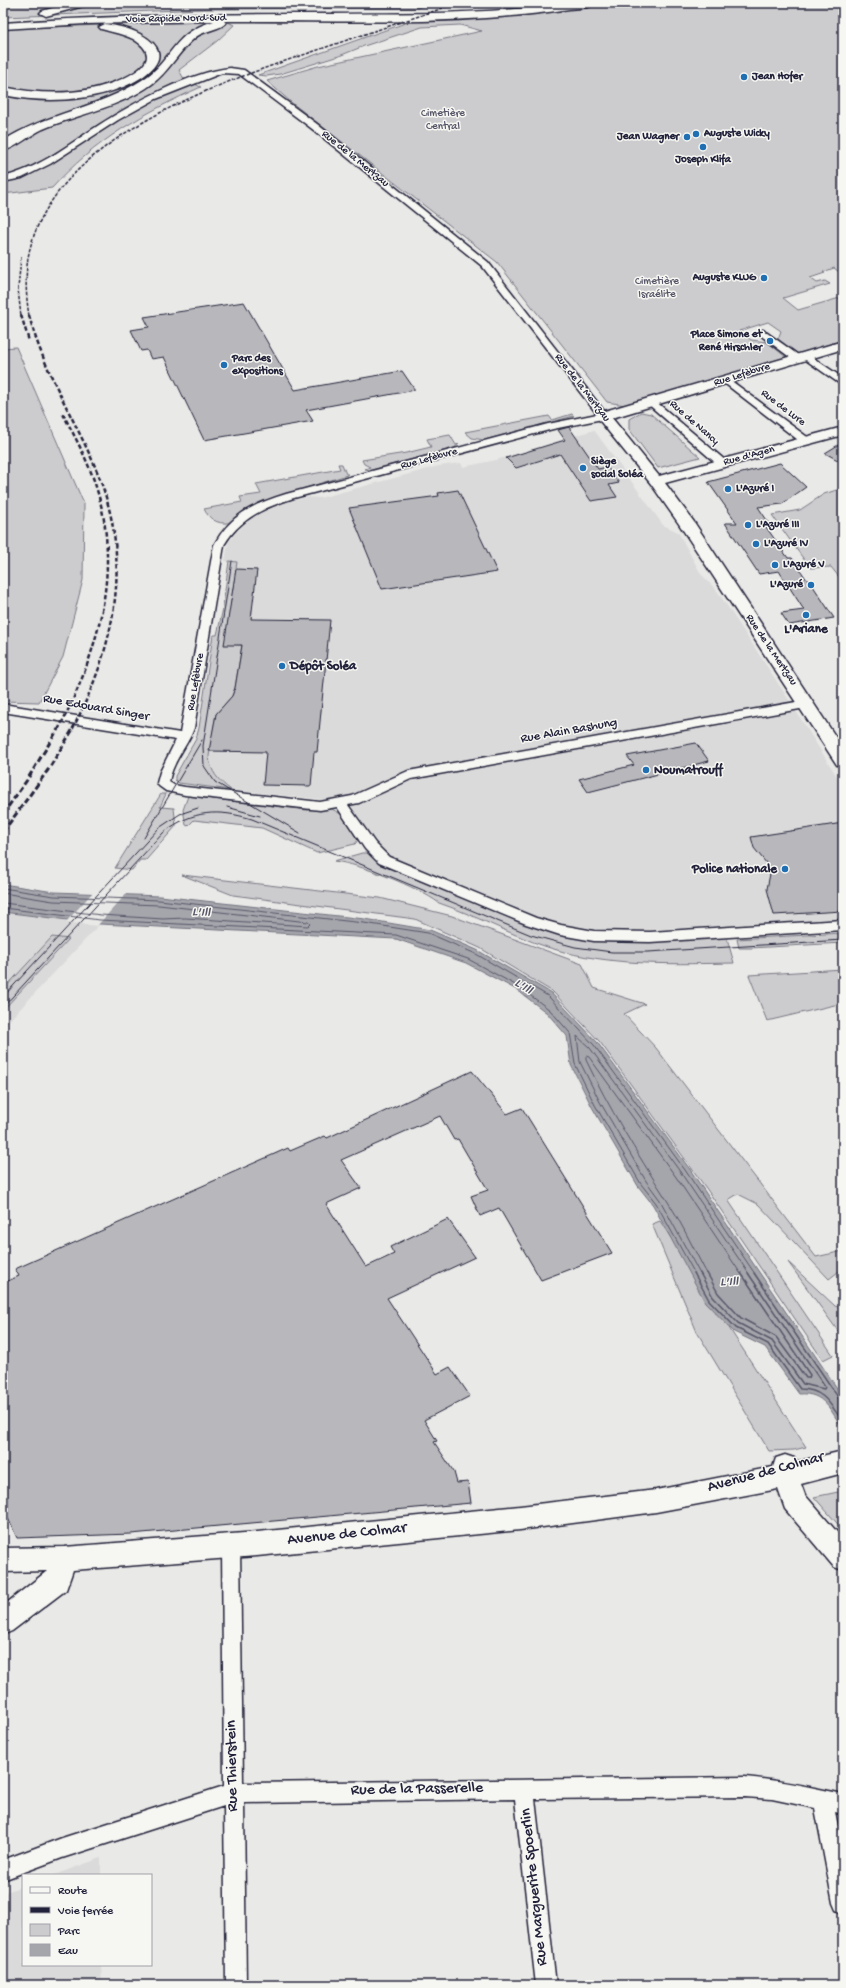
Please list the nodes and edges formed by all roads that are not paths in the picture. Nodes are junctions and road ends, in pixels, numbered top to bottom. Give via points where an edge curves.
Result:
1 (83, 3) edge
2 (558, 3) edge
3 (589, 3) edge
4 (313, 17) junction
5 (3, 19) edge
6 (3, 26) edge
7 (3, 91) edge
8 (3, 147) edge
9 (3, 180) edge
10 (764, 334) dead end
11 (843, 345) edge
12 (802, 357) junction
13 (726, 380) junction
14 (843, 383) edge
15 (651, 402) junction
16 (603, 416) junction
17 (843, 431) edge
18 (806, 441) junction
19 (722, 463) junction
20 (656, 481) junction
21 (807, 704) junction
22 (3, 708) edge
23 (185, 738) junction
24 (843, 761) edge
25 (341, 804) junction
26 (843, 925) edge
27 (843, 1453) edge
28 (843, 1462) edge
29 (793, 1469) junction
30 (231, 1546) junction
31 (843, 1558) edge
32 (64, 1559) junction
33 (3, 1560) edge
34 (3, 1622) edge
35 (524, 1789) junction
36 (233, 1793) junction
37 (823, 1799) junction
38 (843, 1804) edge
39 (3, 1870) edge
40 (843, 1903) edge
41 (236, 1985) edge
42 (546, 1985) edge

1 - 5 highway via 49,12
2 - 5 highway, Voie Rapide Nord-Sud via 447,12 154,13
3 - 4 highway, Voie Rapide Nord-Sud via 478,15
4 - 6 highway, Voie Rapide Nord-Sud via 115,19
4 - 8 highway via 235,21 202,28 184,40 163,68 146,83 41,125
6 - 7 highway via 80,24 108,27 139,37 151,46 153,56 149,66 140,74 98,91 47,96
9 - 16 street, Rue de la Mertzau via 37,170 116,117 175,88 226,70 241,72 320,130 485,264
10 - 12 street
11 - 12 main road, Rue Lefèbvre
12 - 13 main road, Rue Lefèbvre
12 - 14 street
13 - 15 main road, Rue Lefèbvre
13 - 18 street, Rue de Lure
15 - 16 main road, Rue Lefèbvre
15 - 19 street, Rue de Nancy
16 - 20 main road, Rue de la Mertzau
16 - 23 street, Rue Lefèbvre via 552,426 290,496 255,509 237,520 228,529 219,545
17 - 18 main road, Rue d'Agen
18 - 19 main road, Rue d'Agen
19 - 20 main road, Rue d'Agen
20 - 21 main road, Rue de la Mertzau via 694,533
21 - 24 main road, Rue de la Mertzau
21 - 25 street, Rue Alain Bashung via 408,775 367,795
22 - 23 street, Rue Edouard Singer
23 - 25 street, Rue Lefèbvre via 163,778 163,783 170,788 309,806
25 - 26 street via 370,846 384,860 531,921 560,930 594,936 650,937
27 - 29 main road, Avenue de Colmar
28 - 29 main road, Avenue de Colmar
29 - 30 main road, Avenue de Colmar via 737,1477 690,1494 656,1501 520,1518
29 - 31 main road via 794,1501
30 - 32 main road, Avenue de Colmar
30 - 36 street, Rue Thierstein
32 - 33 main road, Avenue de Colmar
32 - 34 main road via 57,1581
35 - 36 street, Rue de la Passerelle
35 - 37 street, Rue de la Passerelle via 745,1787 772,1789
35 - 42 street, Rue Marguerite Spoerlin
36 - 39 street, Rue de la Passerelle via 62,1848
36 - 41 street, Rue Thierstein
37 - 38 street, Rue de la Passerelle
37 - 40 street

